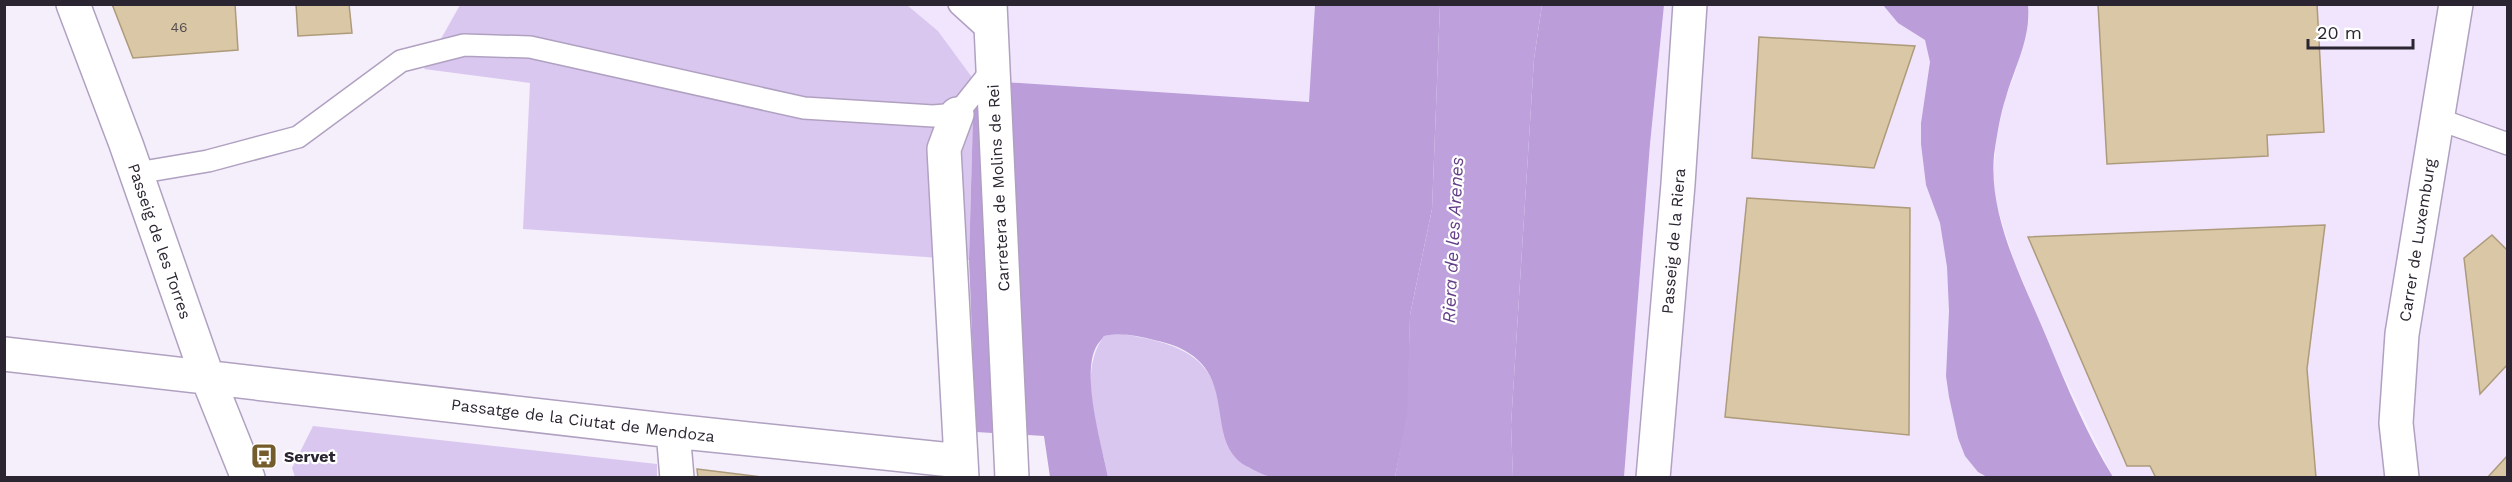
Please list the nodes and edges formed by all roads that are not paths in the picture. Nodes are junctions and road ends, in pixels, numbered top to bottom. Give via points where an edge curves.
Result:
1 (73, 4) edge
2 (959, 4) edge
3 (1690, 4) edge
4 (2456, 4) edge
5 (991, 19) edge
6 (992, 70) junction
7 (957, 114) junction
8 (2438, 119) junction
9 (2508, 144) edge
10 (137, 174) junction
11 (4, 354) edge
12 (207, 376) junction
13 (673, 431) junction
14 (961, 469) edge
15 (248, 477) edge
16 (677, 477) edge
17 (1012, 477) edge
18 (1653, 477) edge
19 (2402, 477) edge

1 - 10 street, Passeig de les Torres
2 - 5 lane
3 - 18 street, Passeig de la Riera
4 - 8 street, Carrer de Luxemburg
5 - 6 street
6 - 7 lane, Carretera de Molins de Rei
6 - 17 street, Carretera de Molins de Rei
7 - 10 lane via 804,108 530,47 464,45 401,61 298,137 208,161
7 - 14 street, Carretera de Molins de Rei via 944,149
8 - 9 lane
8 - 19 street, Carrer de Luxemburg via 2402,334 2396,423
10 - 12 street, Passeig de les Torres
11 - 12 street, Passatge de la Ciutat de Mendoza
12 - 13 street, Passatge de la Ciutat de Mendoza
12 - 15 street, Passeig de les Torres
13 - 14 street, Passatge de la Ciutat de Mendoza
13 - 16 street

